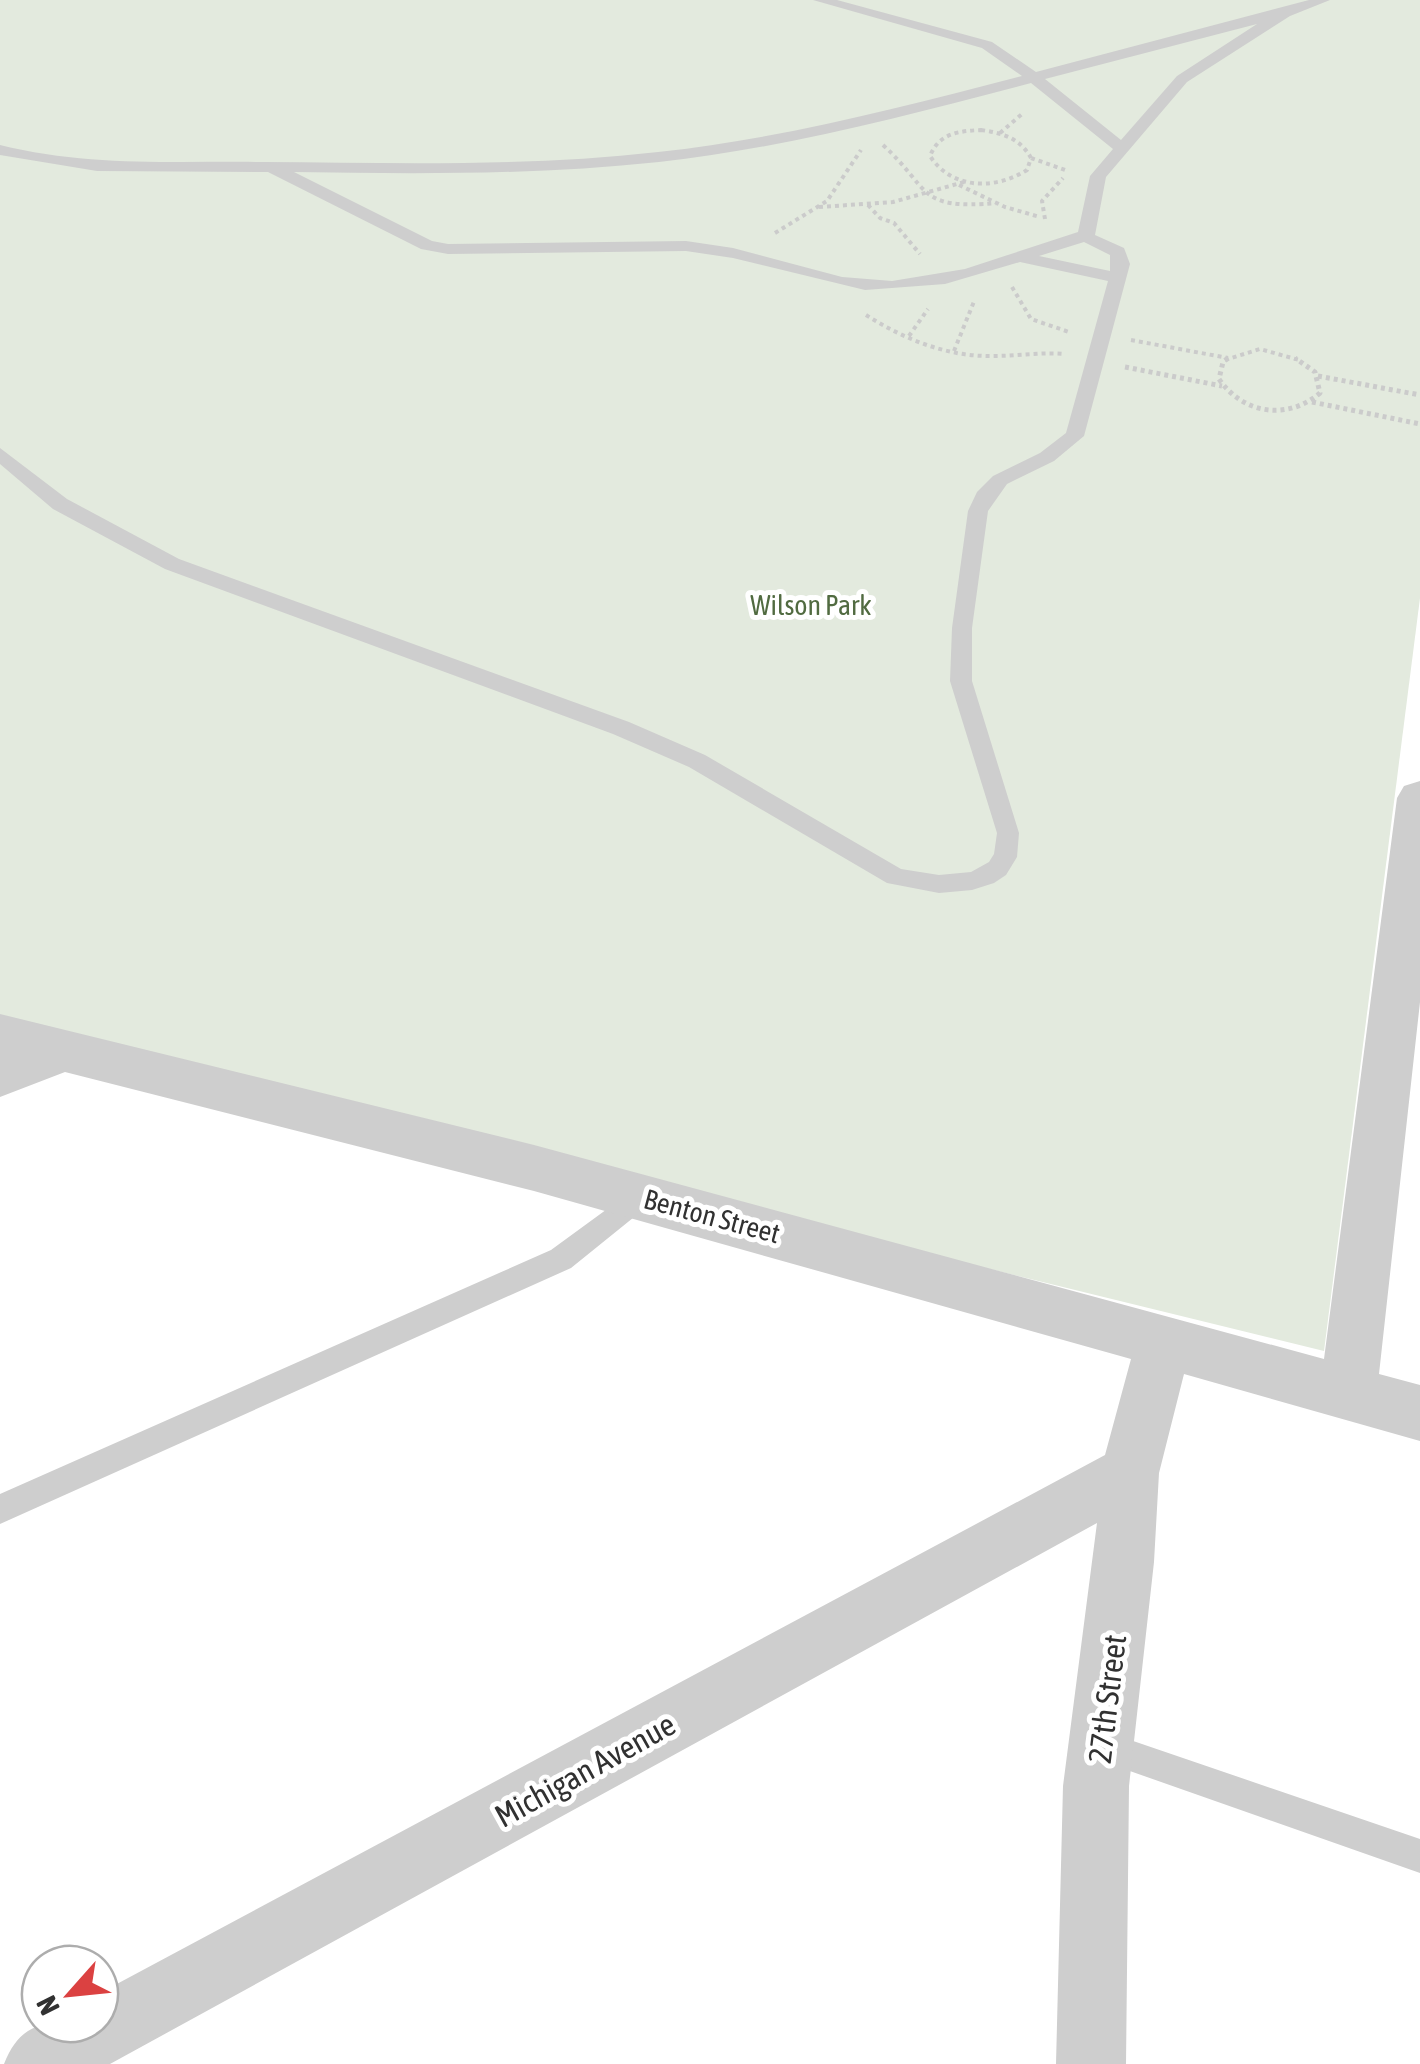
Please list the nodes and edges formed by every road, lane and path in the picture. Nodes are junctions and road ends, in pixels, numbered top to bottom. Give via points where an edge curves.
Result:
1 (820, 0) edge
2 (1323, 0) edge
3 (1285, 13) junction
4 (1036, 79) junction
5 (858, 121) junction
6 (869, 138) junction
7 (1121, 148) junction
8 (0, 150) edge
9 (1031, 158) junction
10 (273, 168) junction
11 (1074, 173) dead end
12 (962, 183) junction
13 (924, 194) junction
14 (868, 204) junction
15 (997, 204) junction
16 (819, 208) junction
17 (1044, 218) dead end
18 (1086, 237) junction
19 (739, 252) junction
20 (1018, 257) junction
21 (831, 278) junction
22 (1117, 278) junction
23 (945, 279) junction
24 (1009, 282) dead end
25 (981, 284) dead end
26 (1103, 334) junction
27 (954, 351) junction
28 (1228, 358) junction
29 (1096, 362) junction
30 (1317, 376) junction
31 (1222, 386) junction
32 (1420, 395) edge
33 (1312, 402) junction
34 (1420, 424) edge
35 (0, 454) edge
36 (1420, 798) edge
37 (0, 1035) edge
38 (66, 1050) junction
39 (0, 1076) edge
40 (640, 1197) junction
41 (1164, 1340) junction
42 (1348, 1392) junction
43 (1420, 1413) edge
44 (1130, 1474) junction
45 (0, 1509) edge
46 (1101, 1746) junction
47 (1420, 1856) edge
48 (39, 2064) edge
49 (1091, 2064) edge

1 - 4 lane via 987,45
2 - 3 lane
3 - 4 lane
3 - 7 lane via 1182,79
4 - 5 lane
4 - 7 lane
5 - 6 path
5 - 10 lane via 606,163
6 - 13 path via 888,149
6 - 16 path
7 - 18 lane via 1098,176
8 - 10 lane via 63,165
9 - 11 path
9 - 12 path via 1027,170 1005,182
9 - 12 path via 1023,144 1000,134 950,134 930,156 942,173
10 - 19 lane via 448,249 682,246
12 - 13 path
12 - 15 path
13 - 14 path
13 - 15 path via 962,207
14 - 16 path
14 - 23 path
15 - 17 path
16 - 19 path
18 - 20 lane
18 - 22 lane via 1118,252
19 - 21 lane
20 - 22 lane
20 - 23 lane
21 - 23 lane via 893,285
21 - 27 path via 833,289 876,322
22 - 26 lane
24 - 26 path via 1042,326
25 - 27 path
26 - 28 path
26 - 29 lane
27 - 29 path via 980,357 1040,350
28 - 30 path via 1275,351 1305,362
28 - 31 path via 1219,370
29 - 31 path
29 - 35 lane via 1076,436 1000,480 978,511 962,681 1008,833 1005,859 988,875 942,885 895,877 696,761 621,728 172,564 60,504
30 - 32 path
30 - 33 path via 1320,393
31 - 33 path via 1266,410
33 - 34 path
36 - 42 street
37 - 38 street, Benton Street
38 - 39 street
38 - 40 street, Benton Street
40 - 41 street, Benton Street
40 - 45 lane via 562,1259
41 - 42 street, Benton Street
41 - 44 street, 27th Street
42 - 43 street, Benton Street
44 - 46 street, 27th Street
44 - 48 street, Michigan Avenue
46 - 47 lane
46 - 49 street, 27th Street

